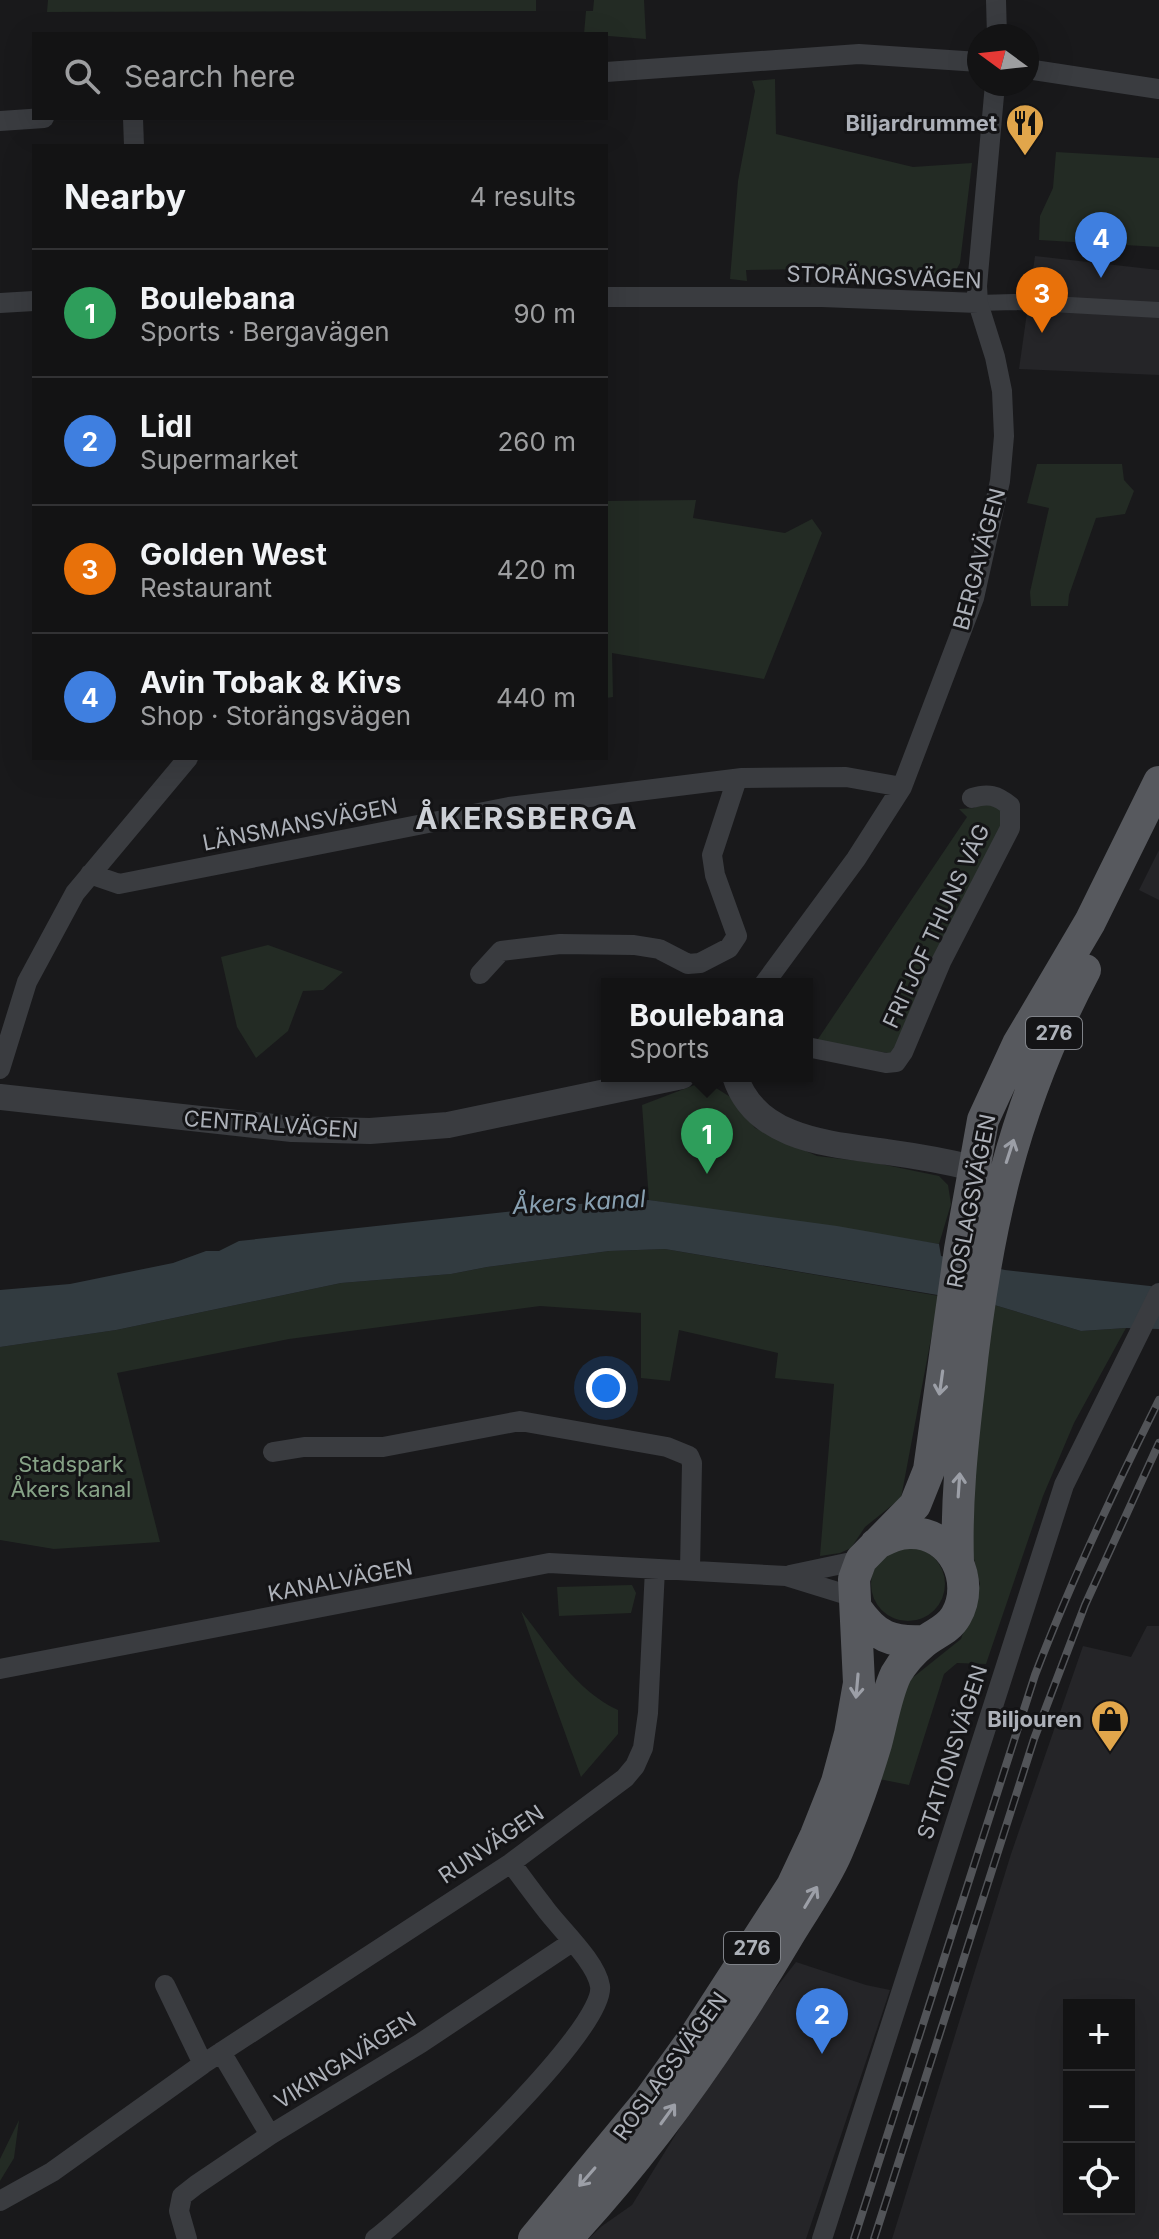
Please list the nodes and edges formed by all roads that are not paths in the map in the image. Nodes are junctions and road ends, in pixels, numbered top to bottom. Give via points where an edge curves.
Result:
1 (996, 0) edge
2 (997, 24) edge
3 (967, 61) edge
4 (1039, 71) edge
5 (608, 72) edge
6 (1159, 89) edge
7 (994, 96) edge
8 (32, 119) edge
9 (133, 120) edge
10 (0, 121) edge
11 (134, 144) edge
12 (608, 300) edge
13 (32, 301) edge
14 (0, 303) edge
15 (978, 303) junction
16 (1159, 310) edge
17 (186, 760) edge
18 (737, 779) junction
19 (1159, 782) edge
20 (902, 787) junction
21 (972, 798) dead end
22 (1159, 826) edge
23 (90, 874) junction
24 (480, 974) dead end
25 (768, 978) edge
26 (813, 1048) edge
27 (0, 1069) edge
28 (653, 1082) edge
29 (737, 1082) edge
30 (0, 1097) edge
31 (973, 1168) junction
32 (973, 1252) junction
33 (1159, 1293) edge
34 (964, 1308) junction
35 (273, 1452) dead end
36 (867, 1553) junction
37 (958, 1562) junction
38 (655, 1569) junction
39 (690, 1570) junction
40 (786, 1576) junction
41 (855, 1603) junction
42 (925, 1641) junction
43 (0, 1669) edge
44 (511, 1863) junction
45 (572, 1942) junction
46 (165, 1985) dead end
47 (221, 2052) junction
48 (203, 2064) junction
49 (270, 2135) junction
50 (0, 2201) edge
51 (187, 2239) edge
52 (375, 2239) edge
53 (534, 2239) edge
54 (566, 2239) edge
55 (822, 2239) edge

1 - 2 street
3 - 5 street via 859,54
4 - 6 street
7 - 15 street, BERGAVÄGEN
8 - 10 street
9 - 11 street
12 - 15 street, STORÄNGSVÄGEN via 822,297
13 - 14 street
15 - 16 street, STORÄNGSVÄGEN
15 - 20 street, BERGAVÄGEN via 1002,391 1000,481 974,598
17 - 23 street
18 - 20 street, LÄNSMANSVÄGEN via 846,777
18 - 23 street, LÄNSMANSVÄGEN via 509,807 119,884
18 - 24 street via 712,855 737,936 729,948 688,964 659,949 634,945 560,944 501,951
19 - 31 main road, ROSLAGSVÄGEN / 276 via 1090,922 1001,1077 983,1120
20 - 25 street, BERGAVÄGEN
21 - 26 street, FRITJOF THUNS VÄG via 999,797 1010,806 1010,828 941,962 903,1052 896,1062 886,1063
32 -> 22 main road, ROSLAGSVÄGEN / 276 via 1029,1091
23 - 27 street via 27,982
28 - 30 street, CENTRALVÄGEN via 448,1125 370,1131 292,1129
29 - 31 street via 755,1111 793,1134
31 - 32 main road via 984,1182
32 - 34 main road, ROSLAGSVÄGEN / 276
33 - 55 street, STATIONSVÄGEN via 1064,1485
34 -> 36 main road, ROSLAGSVÄGEN / 276 via 924,1488 915,1505
37 -> 34 main road, ROSLAGSVÄGEN / 276
35 - 39 street via 383,1447 520,1421 667,1447 689,1456 692,1463
36 - 37 main road via 894,1534 914,1532 947,1547
36 - 40 street, KANALVÄGEN
36 - 41 main road, ROSLAGSVÄGEN / 276 via 854,1579
37 - 42 main road, ROSLAGSVÄGEN / 276 via 964,1586 956,1618
38 - 39 street, KANALVÄGEN
38 - 43 street, KANALVÄGEN via 549,1563
38 - 44 street, RUNVÄGEN via 648,1713 635,1766
39 - 40 street, KANALVÄGEN
40 - 41 street, KANALVÄGEN
41 - 42 main road via 882,1636
41 -> 53 main road, ROSLAGSVÄGEN / 276 via 859,1683 850,1734 837,1782 792,1886 649,2100
54 -> 42 main road, ROSLAGSVÄGEN / 276 via 632,2165 745,2008 835,1856 865,1784 895,1676
44 - 45 street
44 - 47 street, RUNVÄGEN
45 - 49 street, VIKINGAVÄGEN
45 - 52 street via 590,1964 601,1994 580,2030 485,2140
46 - 48 street
47 - 48 street, RUNVÄGEN
47 - 49 street
48 - 50 street, RUNVÄGEN via 52,2172
49 - 51 street, VIKINGAVÄGEN via 182,2196 179,2211

